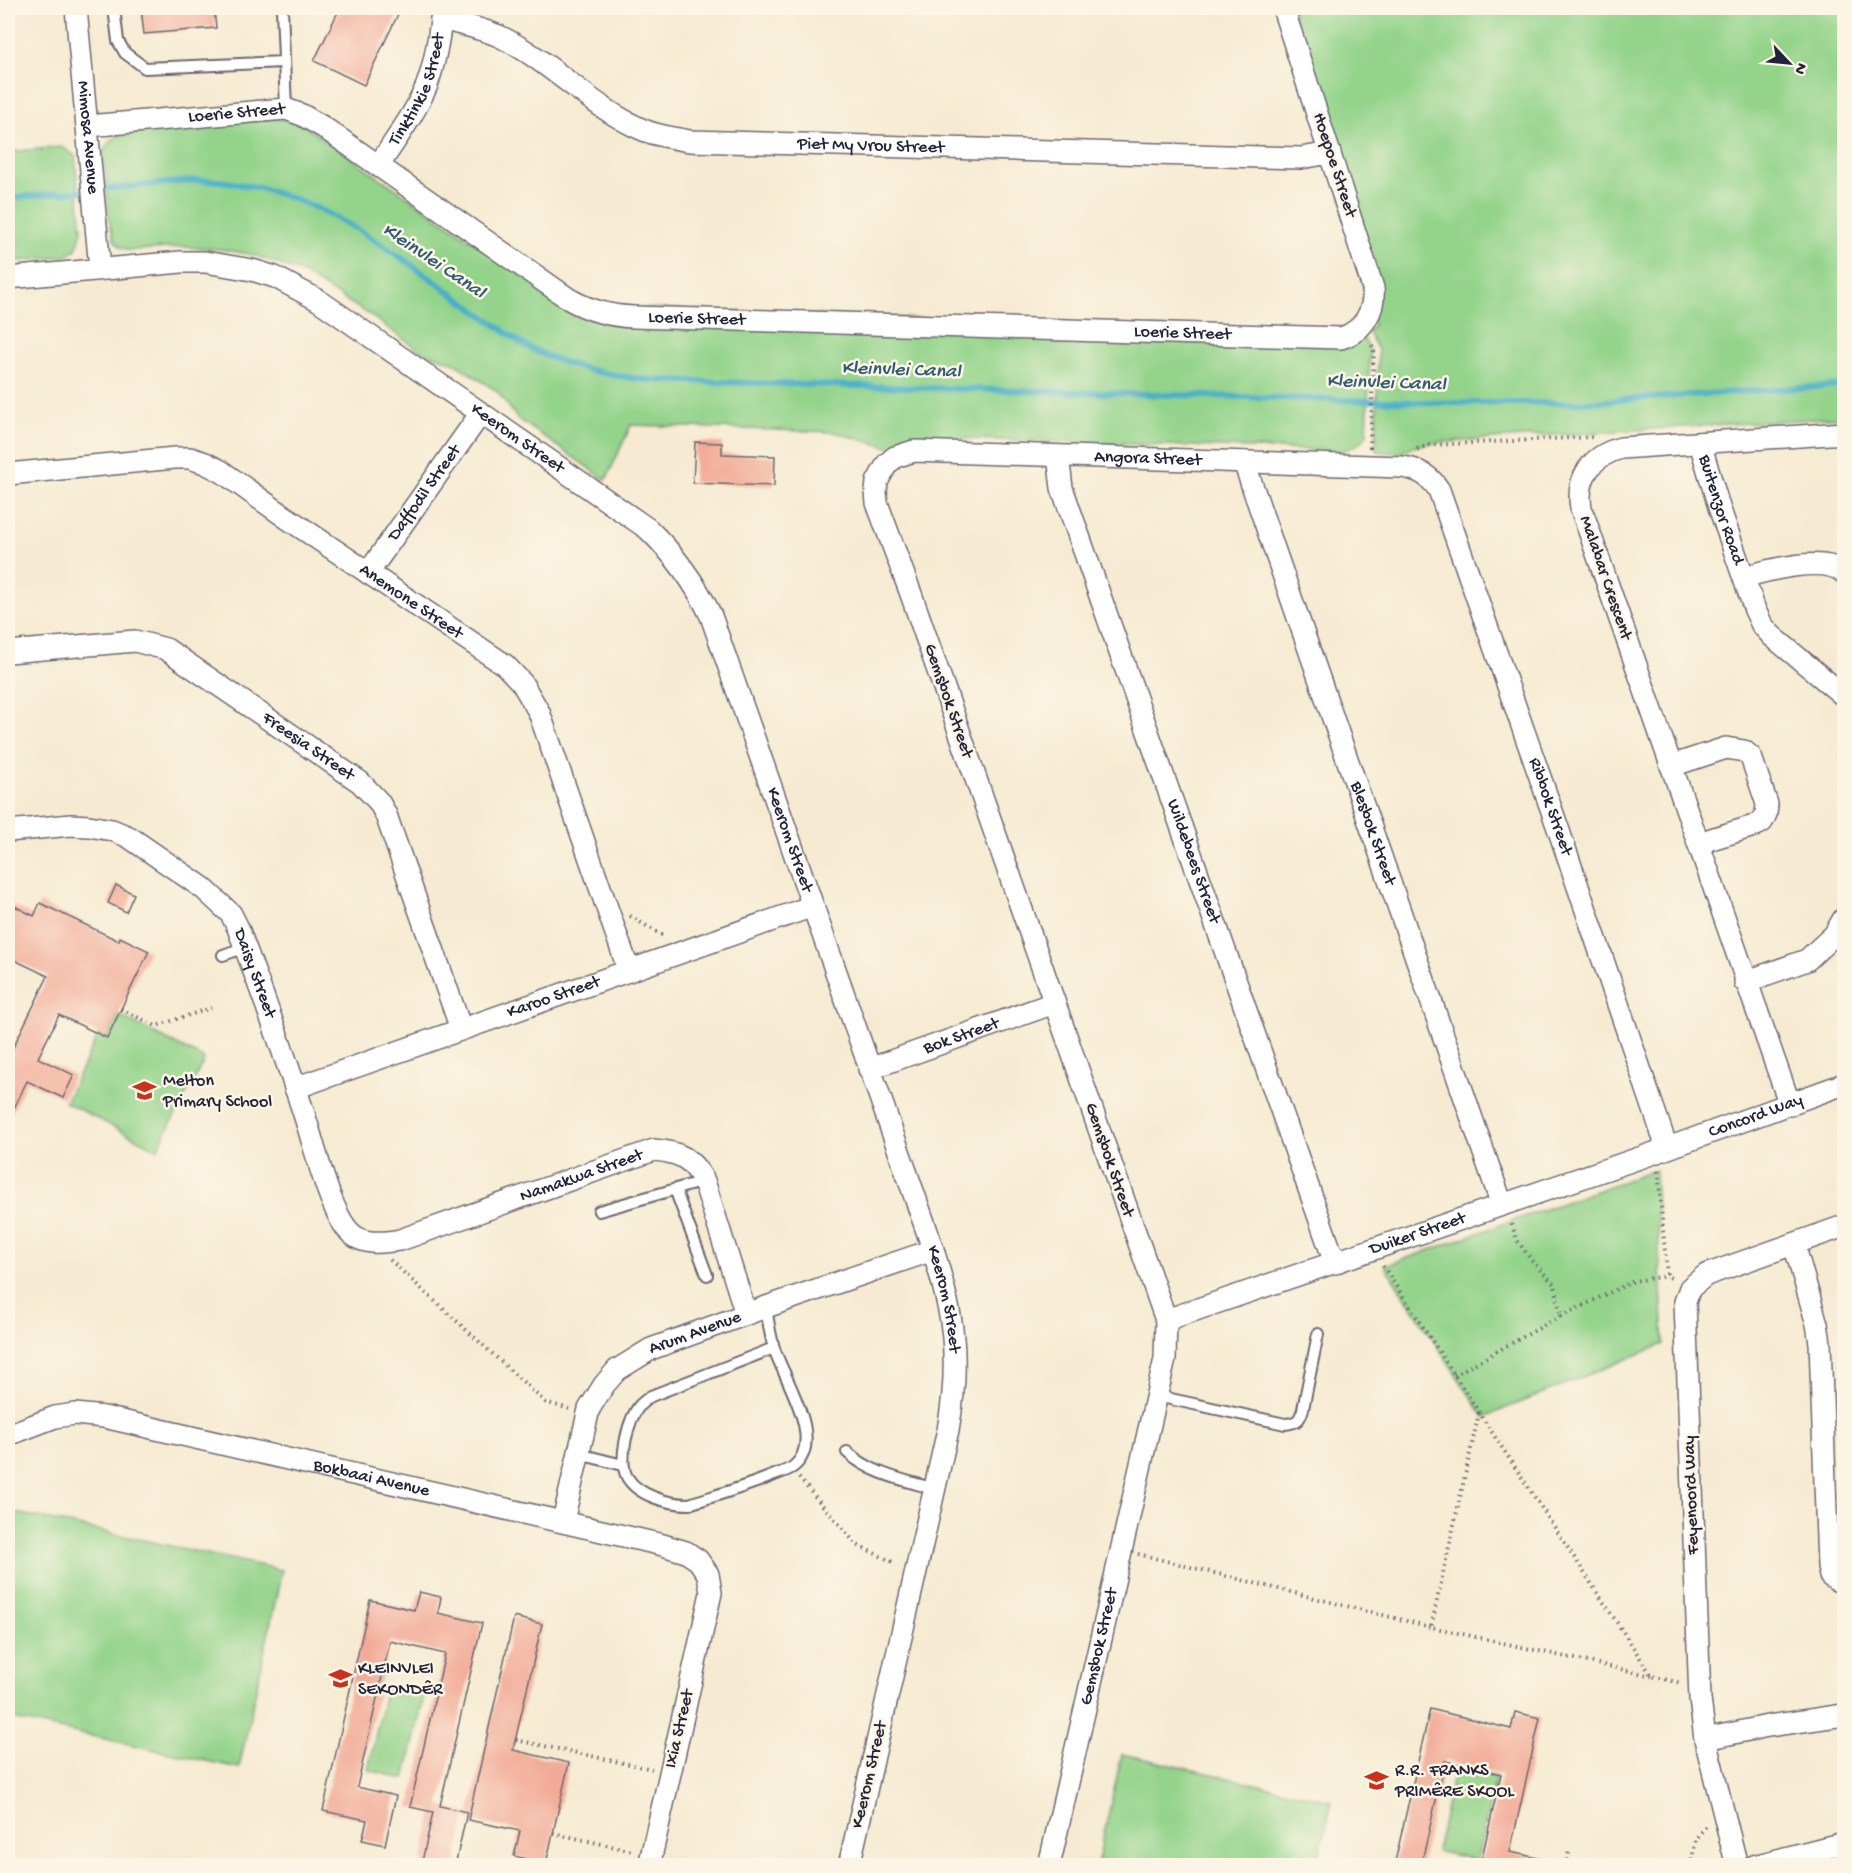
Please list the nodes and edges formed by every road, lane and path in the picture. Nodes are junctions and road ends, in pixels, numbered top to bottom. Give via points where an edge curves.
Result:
1 (76, 8) edge
2 (114, 8) edge
3 (282, 8) edge
4 (1283, 8) edge
5 (442, 13) edge
6 (284, 62) junction
7 (286, 109) junction
8 (87, 126) junction
9 (1330, 153) junction
10 (379, 165) junction
11 (100, 269) junction
12 (8, 278) edge
13 (1364, 323) joint
14 (1373, 367) dead end
15 (482, 413) junction
16 (1845, 433) edge
17 (1371, 434) dead end
18 (1700, 443) junction
19 (1058, 456) junction
20 (1244, 462) junction
21 (881, 472) joint
22 (1422, 472) joint
23 (8, 474) edge
24 (368, 573) junction
25 (1845, 573) edge
26 (1745, 577) junction
27 (8, 652) edge
28 (1845, 696) edge
29 (1671, 766) junction
30 (8, 831) edge
31 (1698, 843) junction
32 (813, 906) junction
33 (1845, 918) edge
34 (246, 947) junction
35 (223, 955) dead end
36 (629, 971) junction
37 (1745, 982) junction
38 (1054, 1003) junction
39 (211, 1008) dead end
40 (121, 1009) dead end
41 (461, 1029) junction
42 (869, 1069) junction
43 (1845, 1084) edge
44 (296, 1088) junction
45 (1790, 1105) junction
46 (1662, 1150) junction
47 (705, 1181) junction
48 (675, 1189) junction
49 (1502, 1205) junction
50 (599, 1211) dead end
51 (1845, 1226) edge
52 (379, 1243) junction
53 (1794, 1244) junction
54 (933, 1250) junction
55 (1335, 1263) junction
56 (1383, 1266) dead end
57 (706, 1275) dead end
58 (1667, 1276) junction
59 (1690, 1288) junction
60 (756, 1310) junction
61 (1560, 1316) junction
62 (1166, 1320) junction
63 (1318, 1334) dead end
64 (774, 1348) junction
65 (1454, 1375) junction
66 (1157, 1396) junction
67 (1479, 1413) junction
68 (588, 1415) junction
69 (8, 1435) edge
70 (847, 1452) dead end
71 (579, 1454) junction
72 (623, 1465) junction
73 (791, 1468) junction
74 (935, 1489) junction
75 (563, 1521) junction
76 (1122, 1551) junction
77 (893, 1562) dead end
78 (1845, 1582) edge
79 (711, 1593) joint
80 (1431, 1627) junction
81 (1652, 1676) junction
82 (1679, 1683) dead end
83 (1845, 1715) edge
84 (1705, 1739) junction
85 (516, 1740) dead end
86 (670, 1773) junction
87 (1722, 1807) junction
88 (553, 1833) dead end
89 (1845, 1843) edge
90 (1569, 1851) dead end
91 (650, 1860) edge
92 (849, 1866) edge
93 (1049, 1866) edge
94 (1566, 1866) edge
95 (1691, 1866) edge
96 (1737, 1866) edge
97 (1754, 1866) edge

1 - 8 street, Mimosa Avenue
2 - 6 lane via 118,40 124,53 145,68
3 - 6 lane
4 - 9 street, Hoepoe Street
5 - 9 street, Piet My Vrou Street via 518,47 623,120 643,130 690,141 1301,158
5 - 10 street, Tinktinkie Street via 426,87
6 - 7 lane
7 - 8 street, Loerie Street
7 - 10 street, Loerie Street via 323,127
8 - 11 street, Mimosa Avenue
9 - 13 street, Hoepoe Street via 1373,288 1372,306
10 - 13 street, Loerie Street via 569,299 613,315 1335,338 1353,333
11 - 12 street, Keerom Street
11 - 15 street, Keerom Street via 205,262 275,277 318,300
14 - 17 path
15 - 24 street, Daffodil Street
15 - 32 street, Keerom Street via 648,529 692,579 711,616
16 - 18 street, Malabar Crescent
18 - 26 street, Buitenzor Road
18 - 29 street, Malabar Crescent via 1610,451 1585,473 1580,490 1581,508
19 - 20 street, Angora Street
19 - 21 street, Angora Street via 914,451 895,457
19 - 55 street, Wildebees Street via 1062,488
20 - 22 street, Angora Street via 1402,467
20 - 49 street, Blesbok Street
21 - 38 street, Gemsbok Street via 877,503
22 - 46 street, Ribbok Street via 1439,490 1559,831
23 - 24 street, Anemone Street via 175,458 197,460 221,471
24 - 36 street, Anemone Street via 505,665 527,690 539,712
25 - 26 street, Buitenzor Road via 1833,566 1784,567
26 - 28 street, Buitenzor Road via 1762,625
27 - 41 street, Freesia Street via 135,641 166,649 360,782 386,815
29 - 31 street, Malabar Crescent
29 - 31 street via 1726,748 1744,751 1751,757 1767,804 1762,822
30 - 34 street, Daisy Street via 71,825 112,830 129,837 220,902 231,914
31 - 37 street, Malabar Crescent
32 - 36 street, Karoo Street
32 - 42 street, Keerom Street
33 - 37 street via 1834,935 1807,960
34 - 35 lane
34 - 44 street, Daisy Street
36 - 41 street, Karoo Street
37 - 45 street, Malabar Crescent
38 - 42 street, Bok Street
38 - 62 street, Gemsbok Street
39 - 40 path via 156,1026
41 - 44 street, Karoo Street
42 - 54 street, Keerom Street
43 - 45 street, Concord Way
44 - 52 street, Daisy Street via 339,1216 349,1232
45 - 46 street, Concord Way
46 - 49 street, Duiker Street
46 - 58 path
47 - 48 lane
47 - 52 street, Namakwa Street via 683,1156 654,1150 400,1240
47 - 60 street, Namakwa Street
48 - 50 lane
48 - 57 lane
49 - 55 street, Duiker Street
49 - 61 path via 1517,1240 1555,1285
51 - 53 street
52 - 68 path via 546,1402
53 - 59 street via 1706,1275
53 - 78 street via 1820,1343 1828,1566 1830,1576
54 - 60 street, Arum Avenue
54 - 74 street, Keerom Street via 948,1299 956,1367 954,1397
55 - 62 street, Duiker Street
56 - 65 path
58 - 59 path
58 - 61 path via 1634,1281
59 - 84 street, Feyenoord Way via 1685,1310
60 - 64 lane
60 - 68 street, Arum Avenue via 634,1358 604,1384
61 - 65 path
62 - 66 street, Gemsbok Street via 1165,1359
63 - 66 lane via 1301,1418 1295,1423
64 - 72 lane via 651,1396 633,1418
64 - 73 lane via 806,1434 800,1460
65 - 67 path
66 - 76 street, Gemsbok Street
67 - 80 path
67 - 81 path
68 - 71 street, Arum Avenue
69 - 75 street, Bokbaai Avenue via 55,1417 104,1417
70 - 74 lane via 872,1469
71 - 72 lane
71 - 75 street, Arum Avenue
72 - 73 lane via 633,1485 659,1500 683,1504
73 - 77 path via 857,1545
74 - 92 street, Keerom Street
75 - 79 street, Bokbaai Avenue via 686,1552 708,1574
76 - 80 path
76 - 93 street, Gemsbok Street
79 - 86 street, Ixia Street
80 - 81 path
81 - 82 path
83 - 84 street
84 - 87 street, Feyenoord Way
85 - 86 path
86 - 91 street, Ixia Street
87 - 95 path via 1696,1838
87 - 96 street, Feyenoord Way
88 - 91 path
89 - 97 street
90 - 94 path

